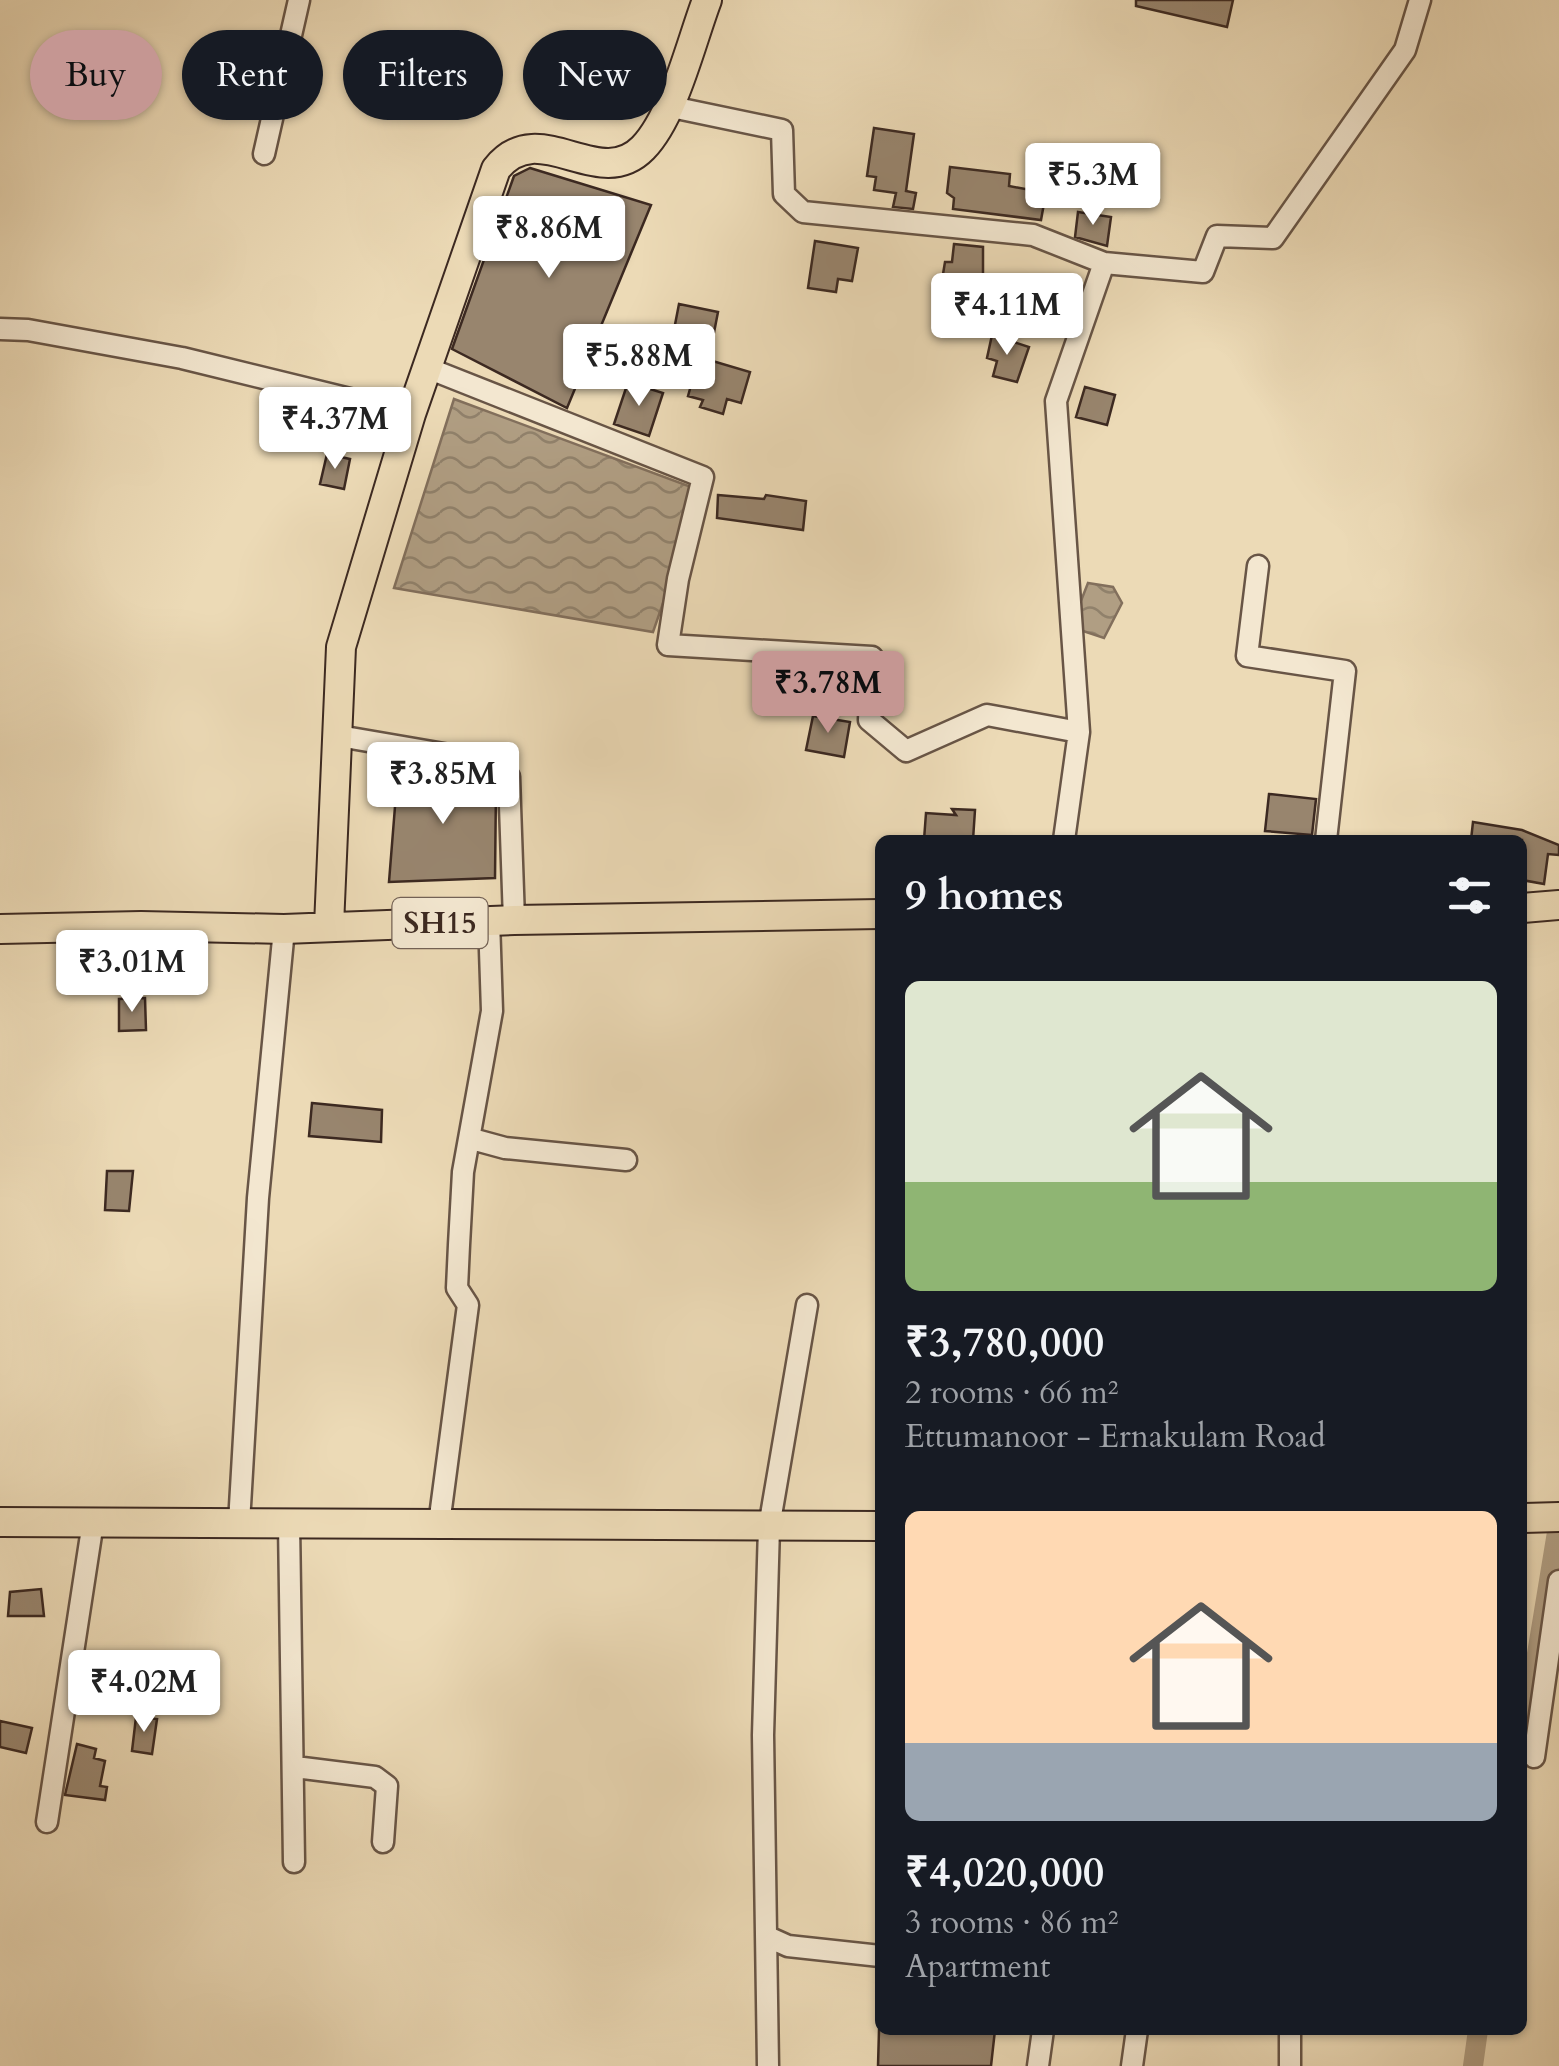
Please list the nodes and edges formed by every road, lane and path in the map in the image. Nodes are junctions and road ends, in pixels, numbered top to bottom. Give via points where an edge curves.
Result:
1 (299, 0) edge
2 (708, 0) edge
3 (1420, 0) edge
4 (667, 106) joint
5 (662, 120) edge
6 (264, 154) dead end
7 (1104, 263) junction
8 (0, 329) edge
9 (430, 369) junction
10 (411, 414) junction
11 (1258, 566) dead end
12 (1079, 732) junction
13 (339, 736) junction
14 (1065, 835) edge
15 (1327, 835) edge
16 (1559, 905) edge
17 (1527, 908) edge
18 (875, 914) edge
19 (502, 920) junction
20 (329, 926) junction
21 (284, 929) junction
22 (0, 930) edge
23 (472, 1139) junction
24 (626, 1160) dead end
25 (808, 1305) dead end
26 (1559, 1517) edge
27 (1527, 1518) edge
28 (0, 1522) edge
29 (93, 1522) junction
30 (239, 1523) junction
31 (289, 1523) junction
32 (439, 1524) junction
33 (875, 1526) edge
34 (768, 1527) junction
35 (1559, 1582) edge
36 (1534, 1757) dead end
37 (295, 1767) junction
38 (47, 1822) dead end
39 (383, 1842) dead end
40 (294, 1862) dead end
41 (768, 1937) junction
42 (875, 1955) edge
43 (1042, 2035) edge
44 (1136, 2035) edge
45 (1290, 2035) edge
46 (768, 2066) edge
47 (1038, 2066) edge
48 (1132, 2066) edge
49 (1290, 2066) edge

1 - 6 street
2 - 4 main road
3 - 7 street via 1406,50 1273,238 1217,236 1203,272
4 - 7 street via 782,130 784,194 803,212 1032,234
5 - 9 main road via 624,162 528,147 505,156
7 - 12 street via 1056,401
8 - 10 street via 182,358
9 - 10 main road
9 - 12 street via 703,477 668,645 872,657 869,720 906,750 987,716
10 - 13 main road via 341,647
11 - 15 street via 1247,656 1345,672
12 - 14 street
13 - 19 street via 473,759 509,777
13 - 20 main road
16 - 17 main road
18 - 19 main road, SH15
19 - 20 main road, SH15
19 - 23 street
20 - 21 main road, SH15
21 - 22 main road, SH15
21 - 30 street via 258,1198
23 - 24 street
23 - 32 street via 463,1172 457,1288 468,1305
25 - 34 street
26 - 27 main road
28 - 29 main road
29 - 30 main road
29 - 38 street
30 - 31 main road
31 - 32 main road
31 - 37 street
32 - 34 main road
33 - 34 main road
34 - 41 street
35 - 36 street
37 - 39 street via 375,1777 387,1786
37 - 40 street
41 - 42 street via 788,1946
41 - 46 street
43 - 47 street
44 - 48 street
45 - 49 street

